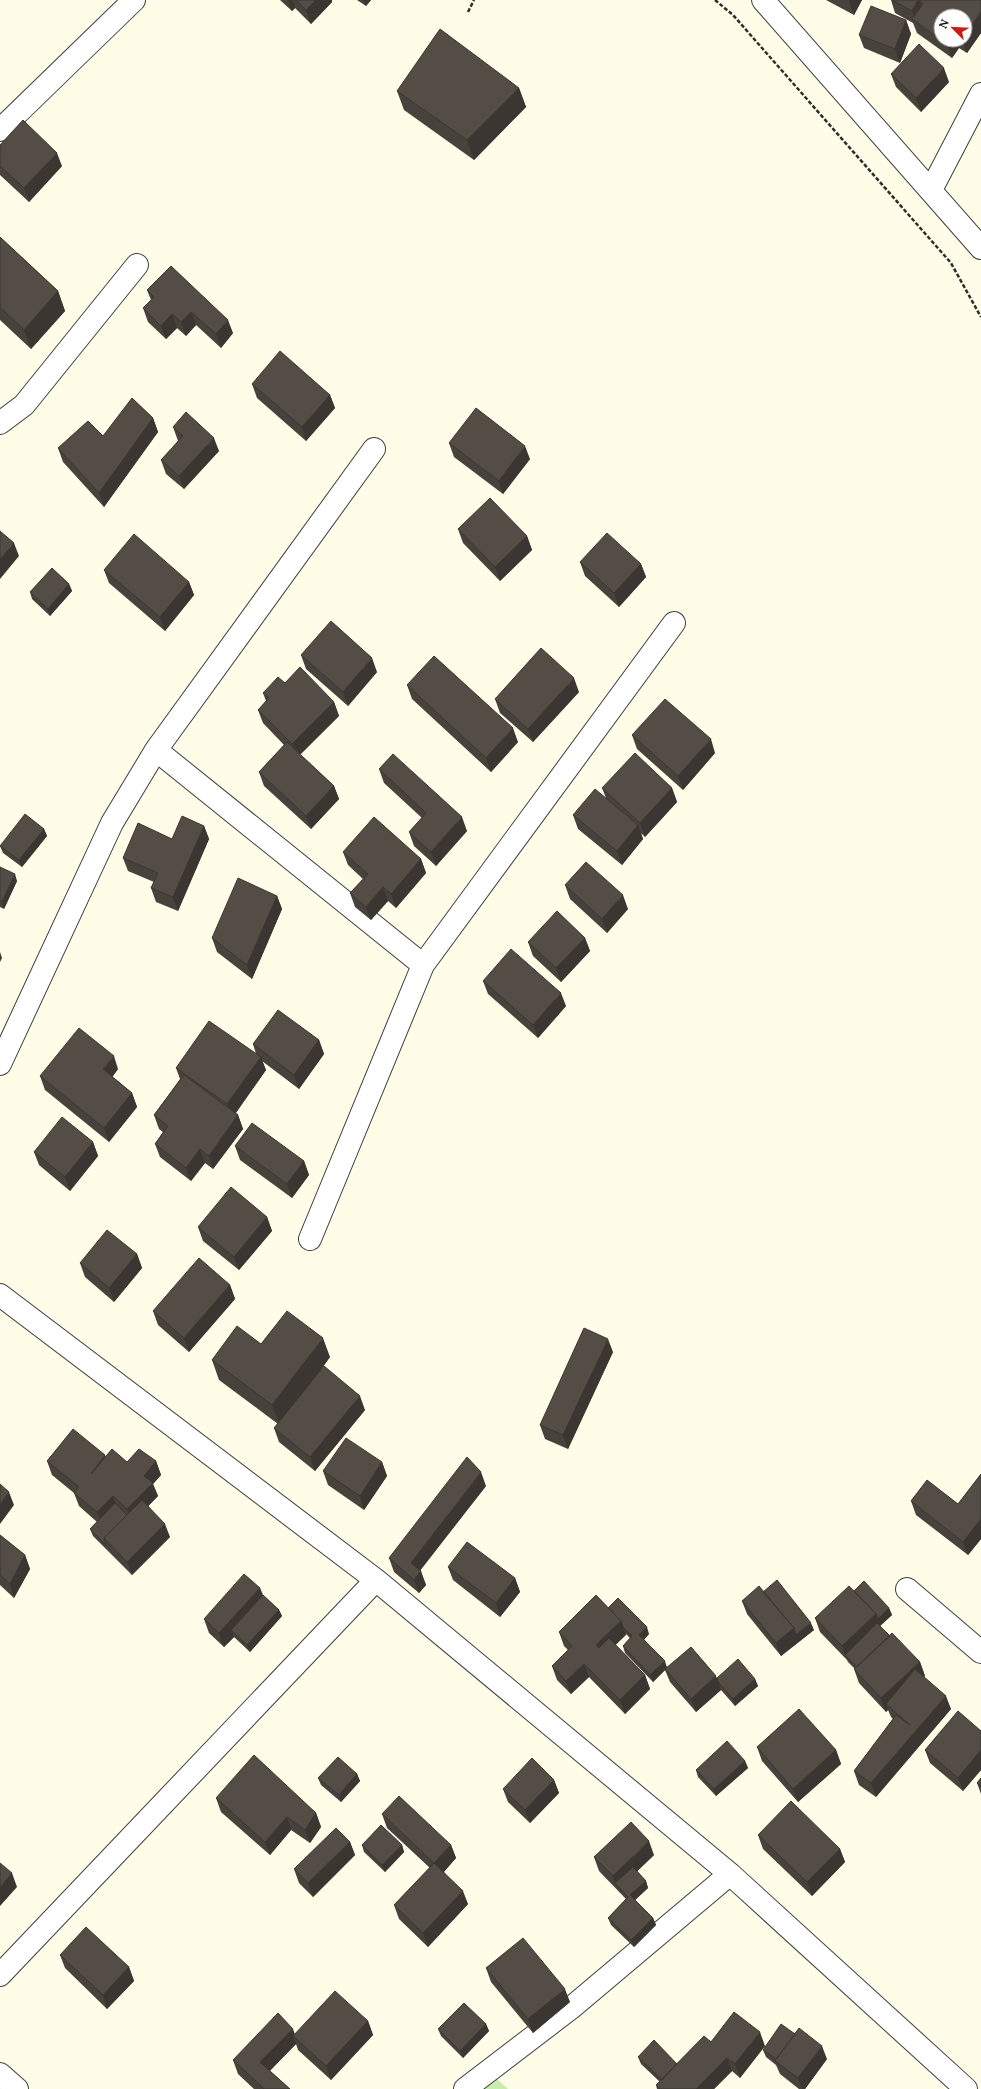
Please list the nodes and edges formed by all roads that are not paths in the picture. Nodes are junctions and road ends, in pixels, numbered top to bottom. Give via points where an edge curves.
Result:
1 (134, 0) edge
2 (763, 0) edge
3 (981, 94) edge
4 (0, 130) edge
5 (931, 190) junction
6 (981, 248) edge
7 (137, 264) dead end
8 (0, 423) edge
9 (374, 449) dead end
10 (674, 623) dead end
11 (156, 750) junction
12 (423, 965) junction
13 (0, 1064) edge
14 (310, 1239) dead end
15 (0, 1295) edge
16 (376, 1580) junction
17 (907, 1589) dead end
18 (981, 1652) edge
19 (730, 1874) junction
20 (0, 1975) edge
21 (0, 2074) edge
22 (17, 2089) edge
23 (465, 2089) edge
24 (966, 2089) edge

1 - 4 street
2 - 5 street
3 - 5 street
5 - 6 street
7 - 8 street via 24,405
9 - 11 street
10 - 12 street
11 - 12 street
11 - 13 street via 112,823
12 - 14 street
15 - 16 street
16 - 19 street
16 - 20 street
17 - 18 street
19 - 23 street via 571,2008
19 - 24 street
21 - 22 street

